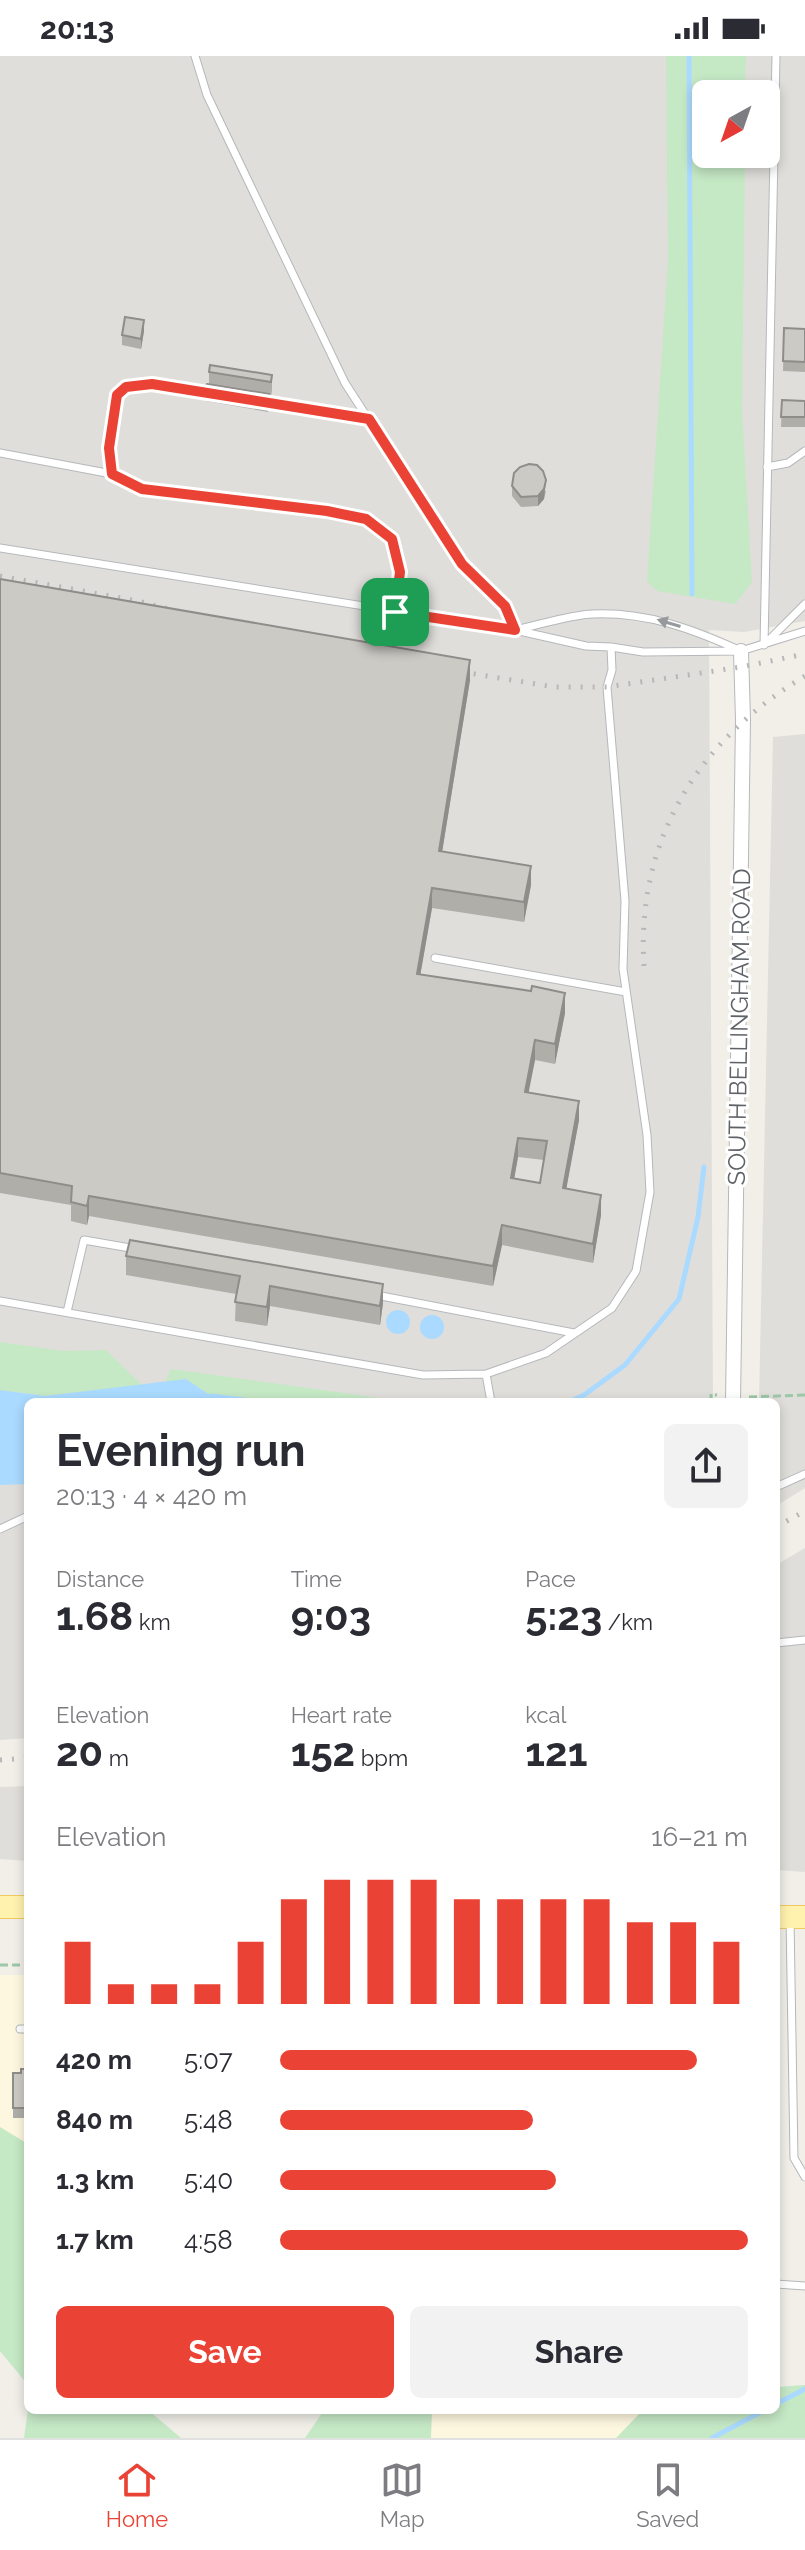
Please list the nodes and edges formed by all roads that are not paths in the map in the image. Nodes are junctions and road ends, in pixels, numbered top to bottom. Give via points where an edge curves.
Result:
1 (195, 56) edge
2 (776, 56) edge
3 (229, 396) edge
4 (245, 399) edge
5 (369, 419) junction
6 (805, 451) edge
7 (0, 453) edge
8 (767, 467) junction
9 (112, 474) junction
10 (0, 548) edge
11 (805, 604) edge
12 (395, 612) junction
13 (515, 630) junction
14 (805, 631) edge
15 (764, 645) junction
16 (611, 647) junction
17 (741, 651) junction
18 (435, 958) dead end
19 (626, 992) junction
20 (146, 1251) edge
21 (360, 1292) edge
22 (0, 1301) edge
23 (67, 1312) junction
24 (574, 1333) junction
25 (486, 1374) junction
26 (490, 1398) edge
27 (733, 1398) edge
28 (805, 1474) edge
29 (780, 1485) edge
30 (24, 1518) edge
31 (0, 1529) edge
32 (805, 1640) edge
33 (780, 1643) edge
34 (0, 1907) edge
35 (24, 1907) edge
36 (790, 1917) edge
37 (805, 2177) edge
38 (780, 2284) edge
39 (805, 2286) edge

1 - 5 lane via 213,109 345,383
2 - 8 lane
3 - 9 lane via 152,384 126,387 117,395 109,448
4 - 5 lane
5 - 13 lane via 462,564 505,606
6 - 8 lane via 788,463
7 - 9 lane
8 - 15 lane
9 - 12 lane via 142,489 366,519 392,539 400,572
10 - 12 lane
11 - 15 lane
12 - 13 lane
13 - 16 lane
17 -> 13 lane via 651,617 591,614
14 - 15 lane
15 - 17 lane
16 - 17 lane via 643,652
16 - 19 lane via 607,687 625,901
17 - 27 street, SOUTH BELLINGHAM ROAD
18 - 19 lane
19 - 24 lane via 650,1192 636,1271 612,1308
20 - 23 lane via 84,1240
21 - 24 lane
22 - 23 lane
23 - 25 lane via 423,1375
24 - 25 lane via 546,1353
25 - 26 lane
28 - 29 lane
30 - 31 lane
32 - 33 lane
34 - 35 main road
36 - 37 lane via 794,2158
38 - 39 lane

